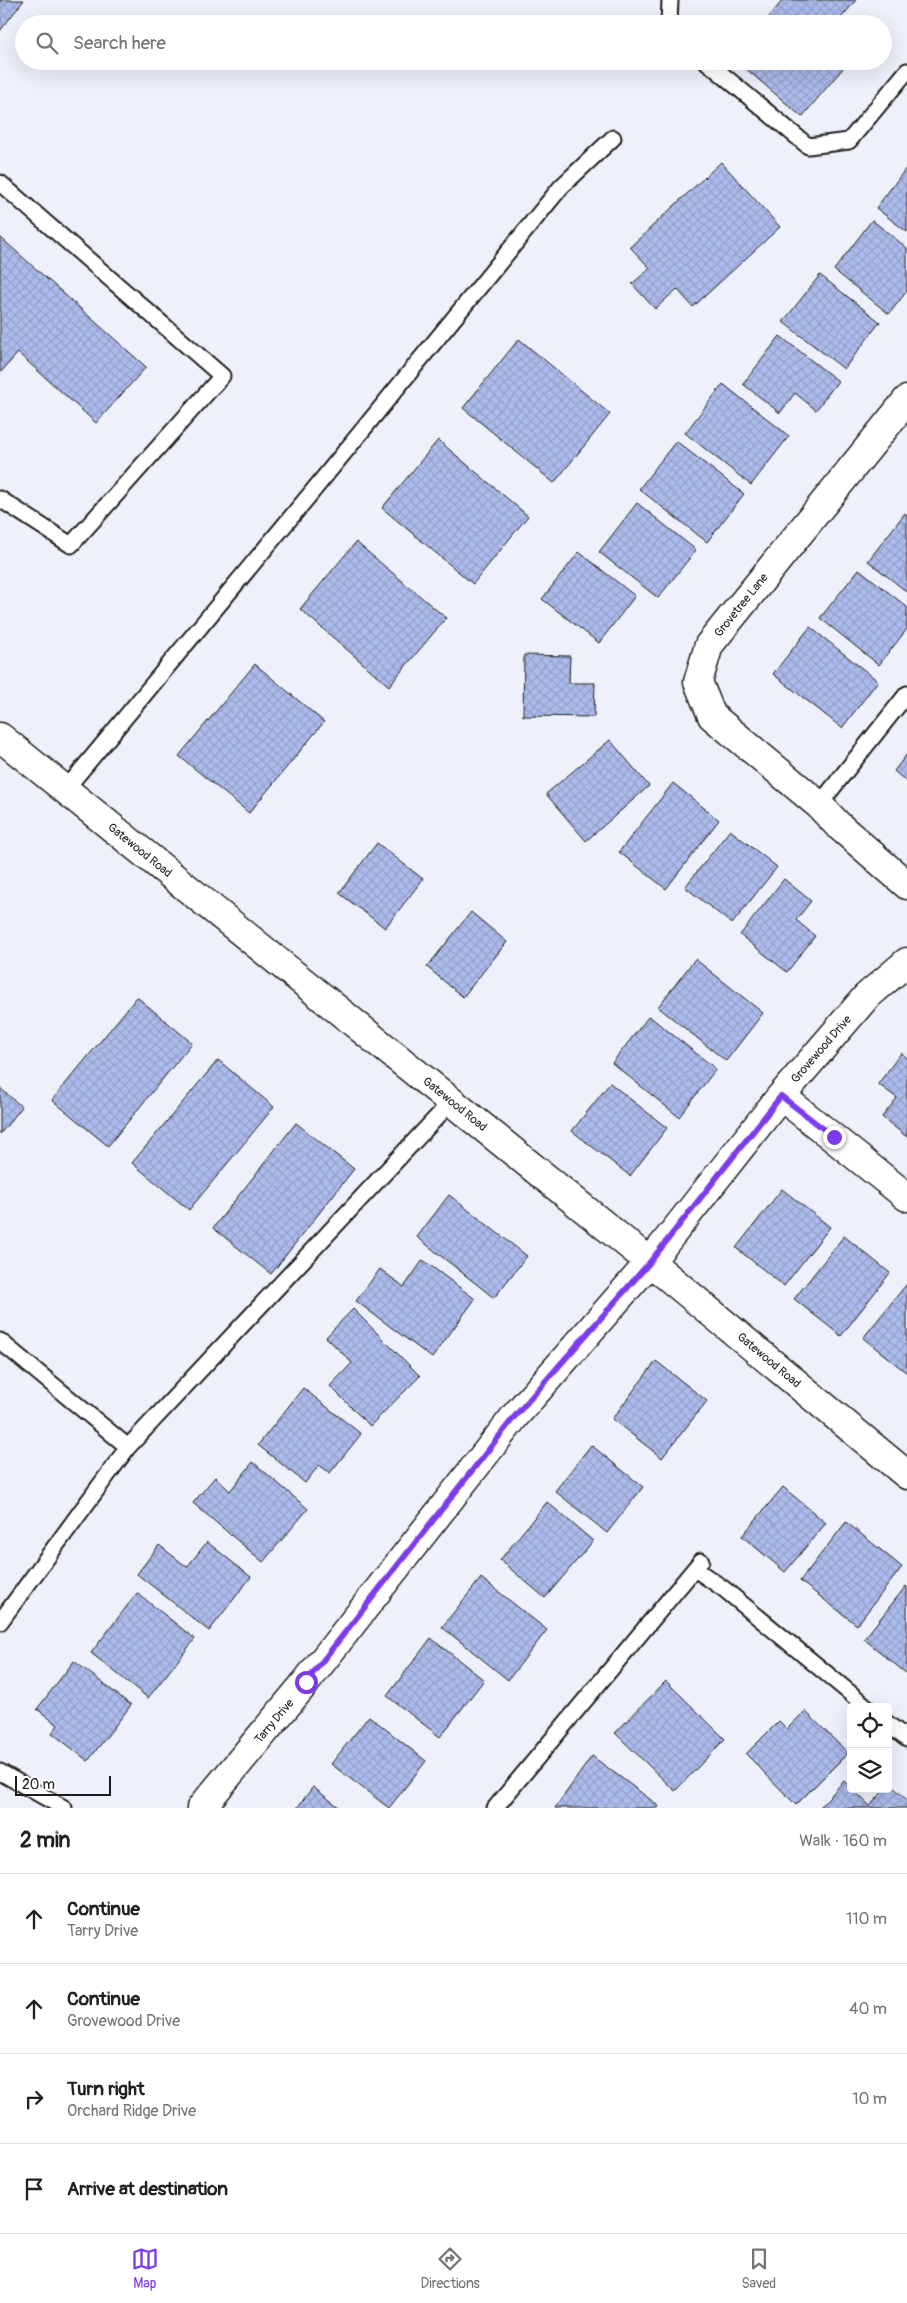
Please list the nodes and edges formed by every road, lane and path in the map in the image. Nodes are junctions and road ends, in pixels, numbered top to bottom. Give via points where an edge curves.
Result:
1 (670, 0) edge
2 (669, 15) edge
3 (717, 70) edge
4 (907, 71) edge
5 (613, 138) dead end
6 (0, 183) edge
7 (907, 400) edge
8 (0, 499) edge
9 (907, 694) edge
10 (0, 737) edge
11 (65, 790) junction
12 (819, 805) junction
13 (907, 885) edge
14 (907, 962) edge
15 (781, 1096) junction
16 (451, 1102) junction
17 (907, 1197) edge
18 (650, 1262) junction
19 (0, 1341) edge
20 (128, 1447) junction
21 (907, 1475) edge
22 (0, 1622) edge
23 (862, 1703) edge
24 (892, 1727) edge
25 (907, 1739) edge
26 (0, 1772) edge
27 (64, 1808) edge
28 (201, 1808) edge
29 (495, 1808) edge

1 - 2 lane
3 - 4 lane via 808,146 849,141
5 - 11 lane via 561,187
6 - 8 lane via 222,376 71,545
7 - 12 street, Grovetree Lane via 709,644 698,682 712,716
9 - 12 lane
10 - 11 street, Gatewood Road
11 - 16 street, Gatewood Road
12 - 13 street, Grovetree Lane
14 - 15 street, Grovewood Drive via 866,997
15 - 17 street
15 - 18 street, Grovewood Drive
16 - 18 street, Gatewood Road
16 - 20 lane
18 - 21 street, Gatewood Road
18 - 28 street, Tarry Drive via 515,1416 306,1682
19 - 20 lane
20 - 22 lane
23 - 29 lane via 698,1565
24 - 25 lane
26 - 27 lane

